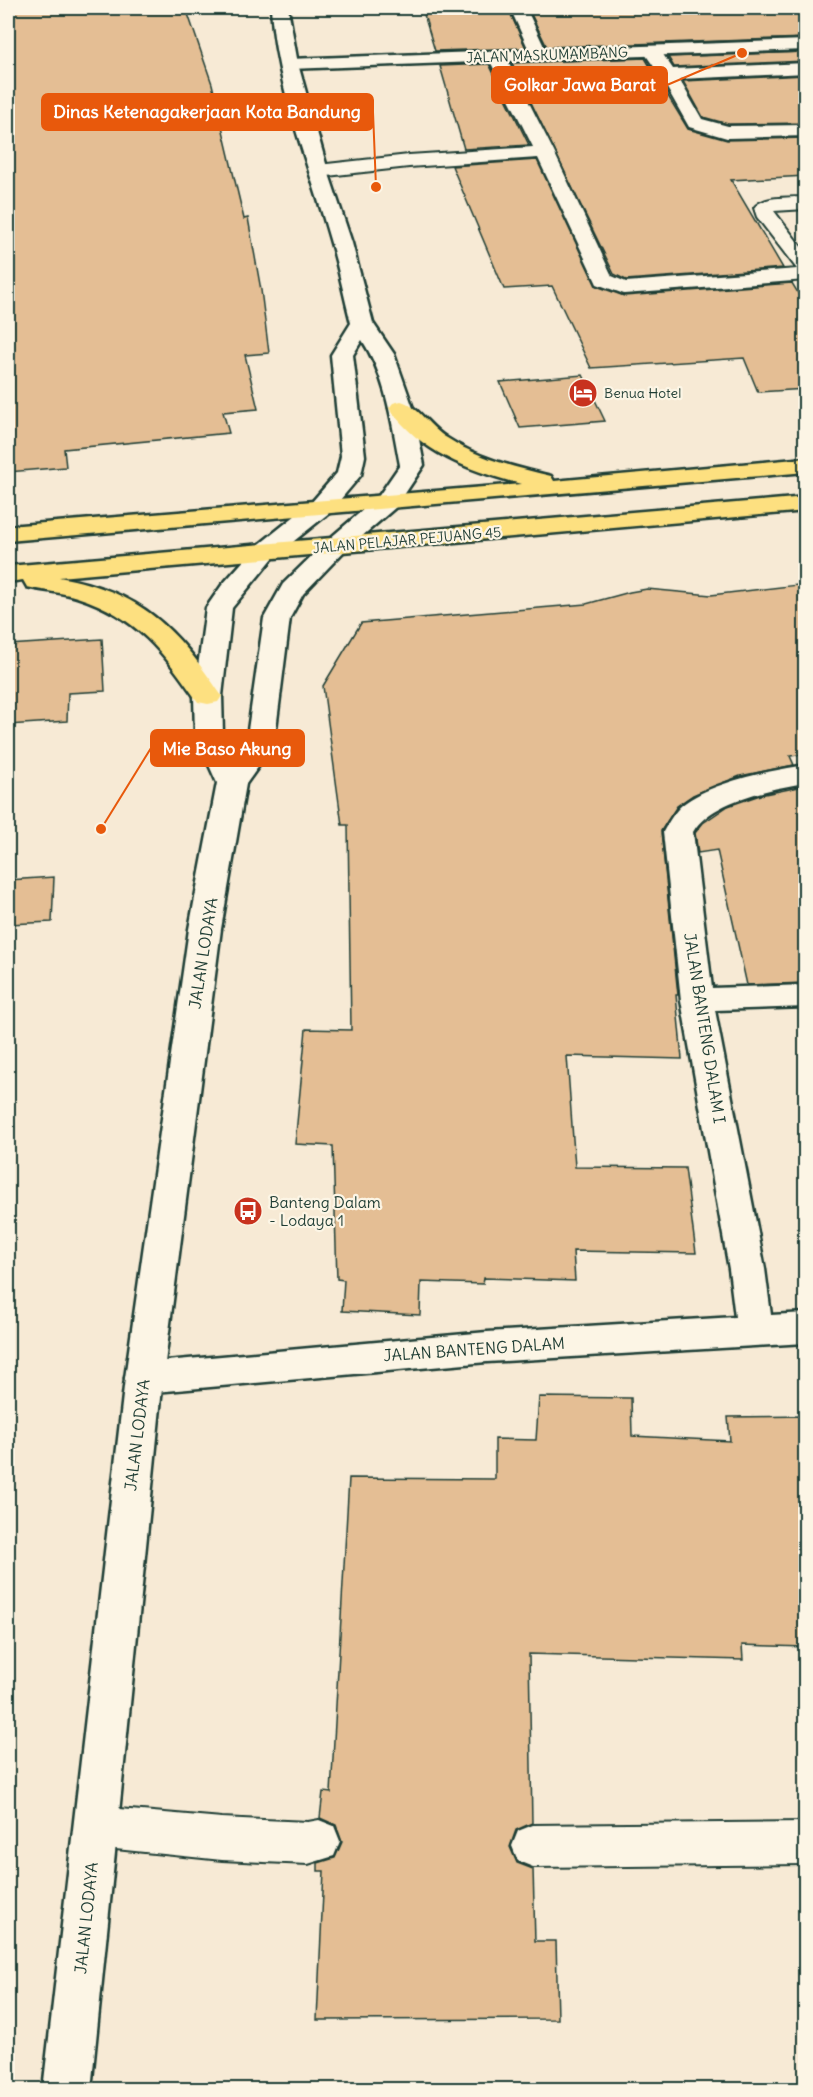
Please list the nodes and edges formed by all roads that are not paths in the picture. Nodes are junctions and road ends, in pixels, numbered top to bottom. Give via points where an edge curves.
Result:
1 (279, 8) edge
2 (518, 8) edge
3 (806, 45) edge
4 (652, 51) junction
5 (540, 55) junction
6 (497, 57) junction
7 (289, 64) junction
8 (806, 68) edge
9 (668, 74) junction
10 (806, 130) edge
11 (545, 152) junction
12 (318, 171) junction
13 (806, 203) edge
14 (799, 248) edge
15 (806, 267) edge
16 (806, 274) edge
17 (362, 323) junction
18 (400, 408) junction
19 (806, 465) edge
20 (570, 487) junction
21 (387, 502) junction
22 (806, 504) edge
23 (320, 508) junction
24 (8, 534) edge
25 (337, 546) junction
26 (265, 552) junction
27 (8, 574) edge
28 (8, 579) edge
29 (208, 696) junction
30 (806, 774) edge
31 (232, 783) junction
32 (806, 996) edge
33 (697, 1000) junction
34 (806, 1328) edge
35 (755, 1331) junction
36 (144, 1378) junction
37 (96, 1827) junction
38 (319, 1841) dead end
39 (806, 1844) edge
40 (533, 1846) dead end
41 (67, 2090) edge

1 - 7 street
2 - 5 street
3 - 4 street, JALAN MASKUMAMBANG
4 - 5 street, JALAN MASKUMAMBANG
4 - 9 lane
5 - 6 street, JALAN MASKUMAMBANG
6 - 7 street, JALAN MASKUMAMBANG
6 - 11 lane
7 - 12 street
8 - 9 lane
9 - 10 lane via 695,123 727,132
11 - 12 lane
11 - 16 lane via 604,280 624,288
12 - 17 street via 342,243
13 - 14 lane via 764,208 764,213
14 - 15 lane
17 - 18 street, JALAN LODAYA via 383,354
17 - 23 street via 342,355 353,456 349,475
18 - 20 main road via 424,434 451,452 511,475
18 - 21 street, JALAN LODAYA via 412,465
19 - 20 main road
20 - 21 main road
21 - 23 main road
21 - 25 street, JALAN LODAYA
22 - 25 main road, JALAN PELAJAR PEJUANG 45
23 - 24 main road
23 - 26 street
25 - 26 main road, JALAN PELAJAR PEJUANG 45
25 - 31 street, JALAN LODAYA via 292,590 277,618 260,745
26 - 27 main road, JALAN PELAJAR PEJUANG 45
26 - 29 street via 219,608
28 - 29 main road via 93,594 146,619 181,654
29 - 31 street via 209,734
30 - 33 street, JALAN BANTENG DALAM I via 783,776 716,800 682,823 678,832
31 - 36 street, JALAN LODAYA via 206,929
32 - 33 street
33 - 35 street, JALAN BANTENG DALAM I
34 - 35 street, JALAN BANTENG DALAM
35 - 36 street, JALAN BANTENG DALAM via 487,1347
36 - 37 street, JALAN LODAYA
37 - 38 lane via 222,1839
37 - 41 street, JALAN LODAYA
39 - 40 lane

